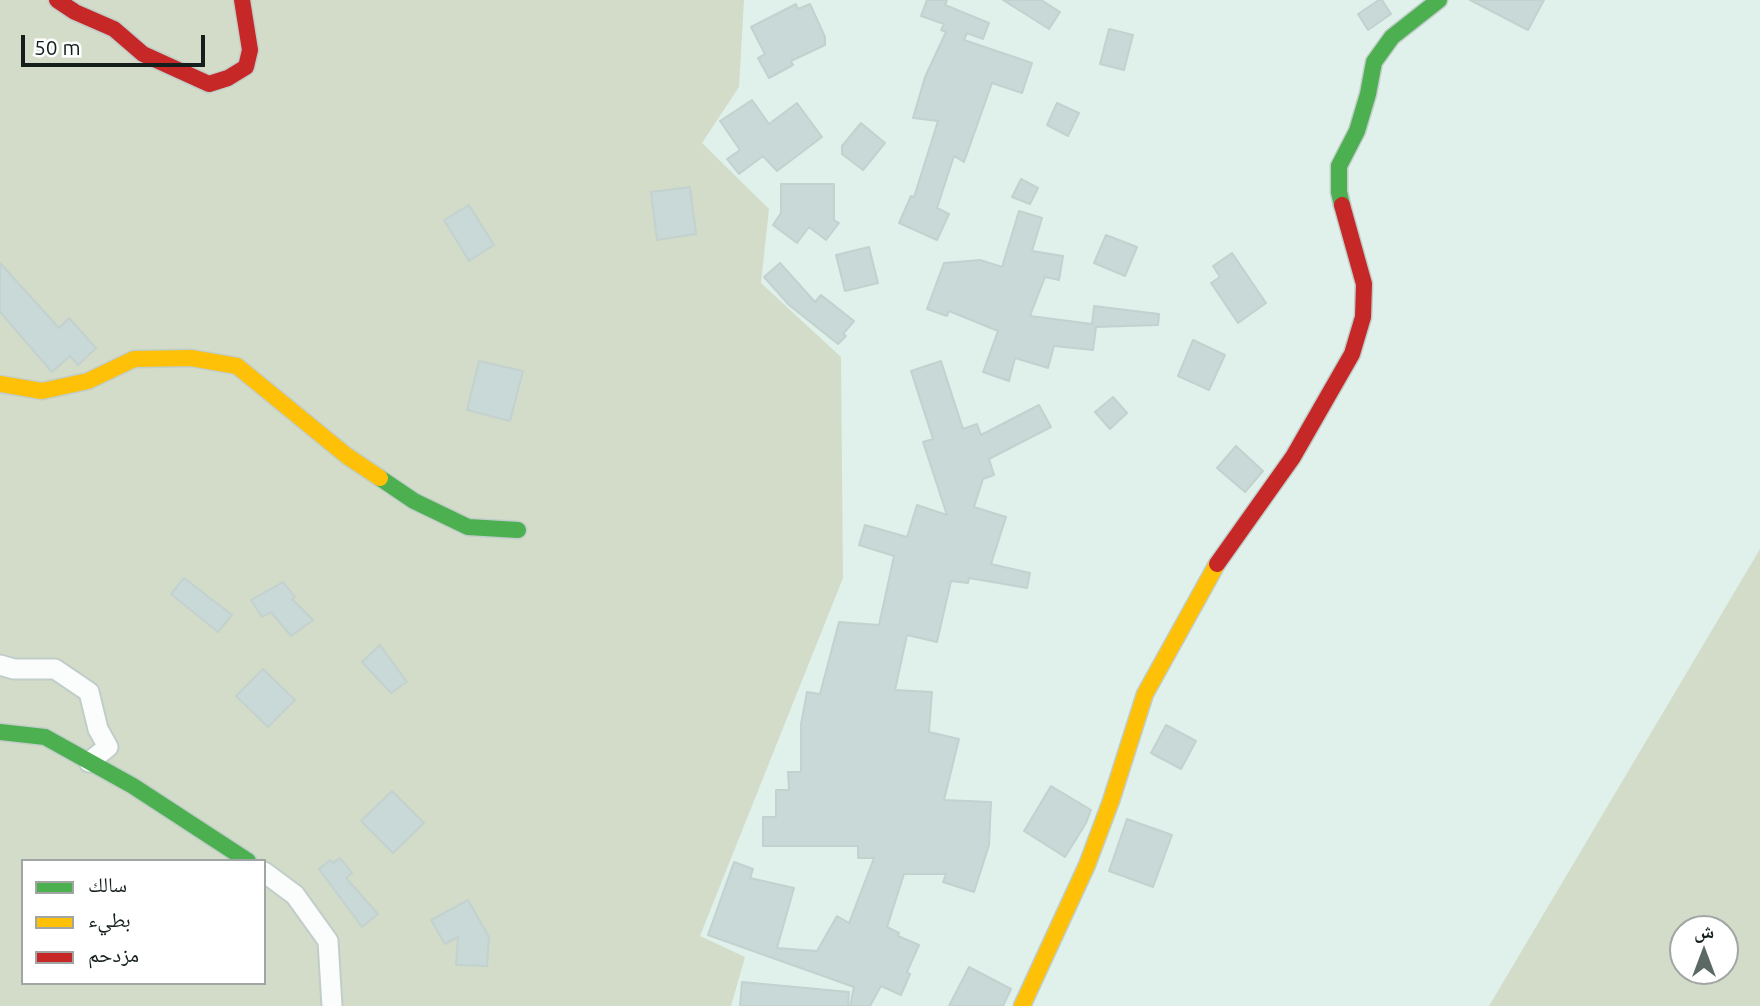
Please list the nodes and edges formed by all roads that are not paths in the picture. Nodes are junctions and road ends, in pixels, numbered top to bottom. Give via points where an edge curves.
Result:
1 (57, 0) edge
2 (242, 0) edge
3 (1439, 0) edge
4 (0, 384) edge
5 (518, 530) dead end
6 (0, 665) edge
7 (0, 732) edge
8 (89, 762) junction
9 (245, 859) edge
10 (266, 873) edge
11 (332, 1006) edge
12 (1022, 1006) edge

1 - 2 street via 114,29 143,54 209,84 246,67 250,50
3 - 12 street via 1392,37 1374,62 1357,131 1339,166 1339,192 1364,284 1363,317 1352,354 1293,457 1219,560 1145,694 1087,865
4 - 5 street via 42,391 88,380 134,359 191,358 237,366 347,456 414,501 468,527
6 - 8 street via 55,669 89,692 98,729 108,747
7 - 8 street via 45,737
8 - 9 street
10 - 11 street via 295,895 328,941

